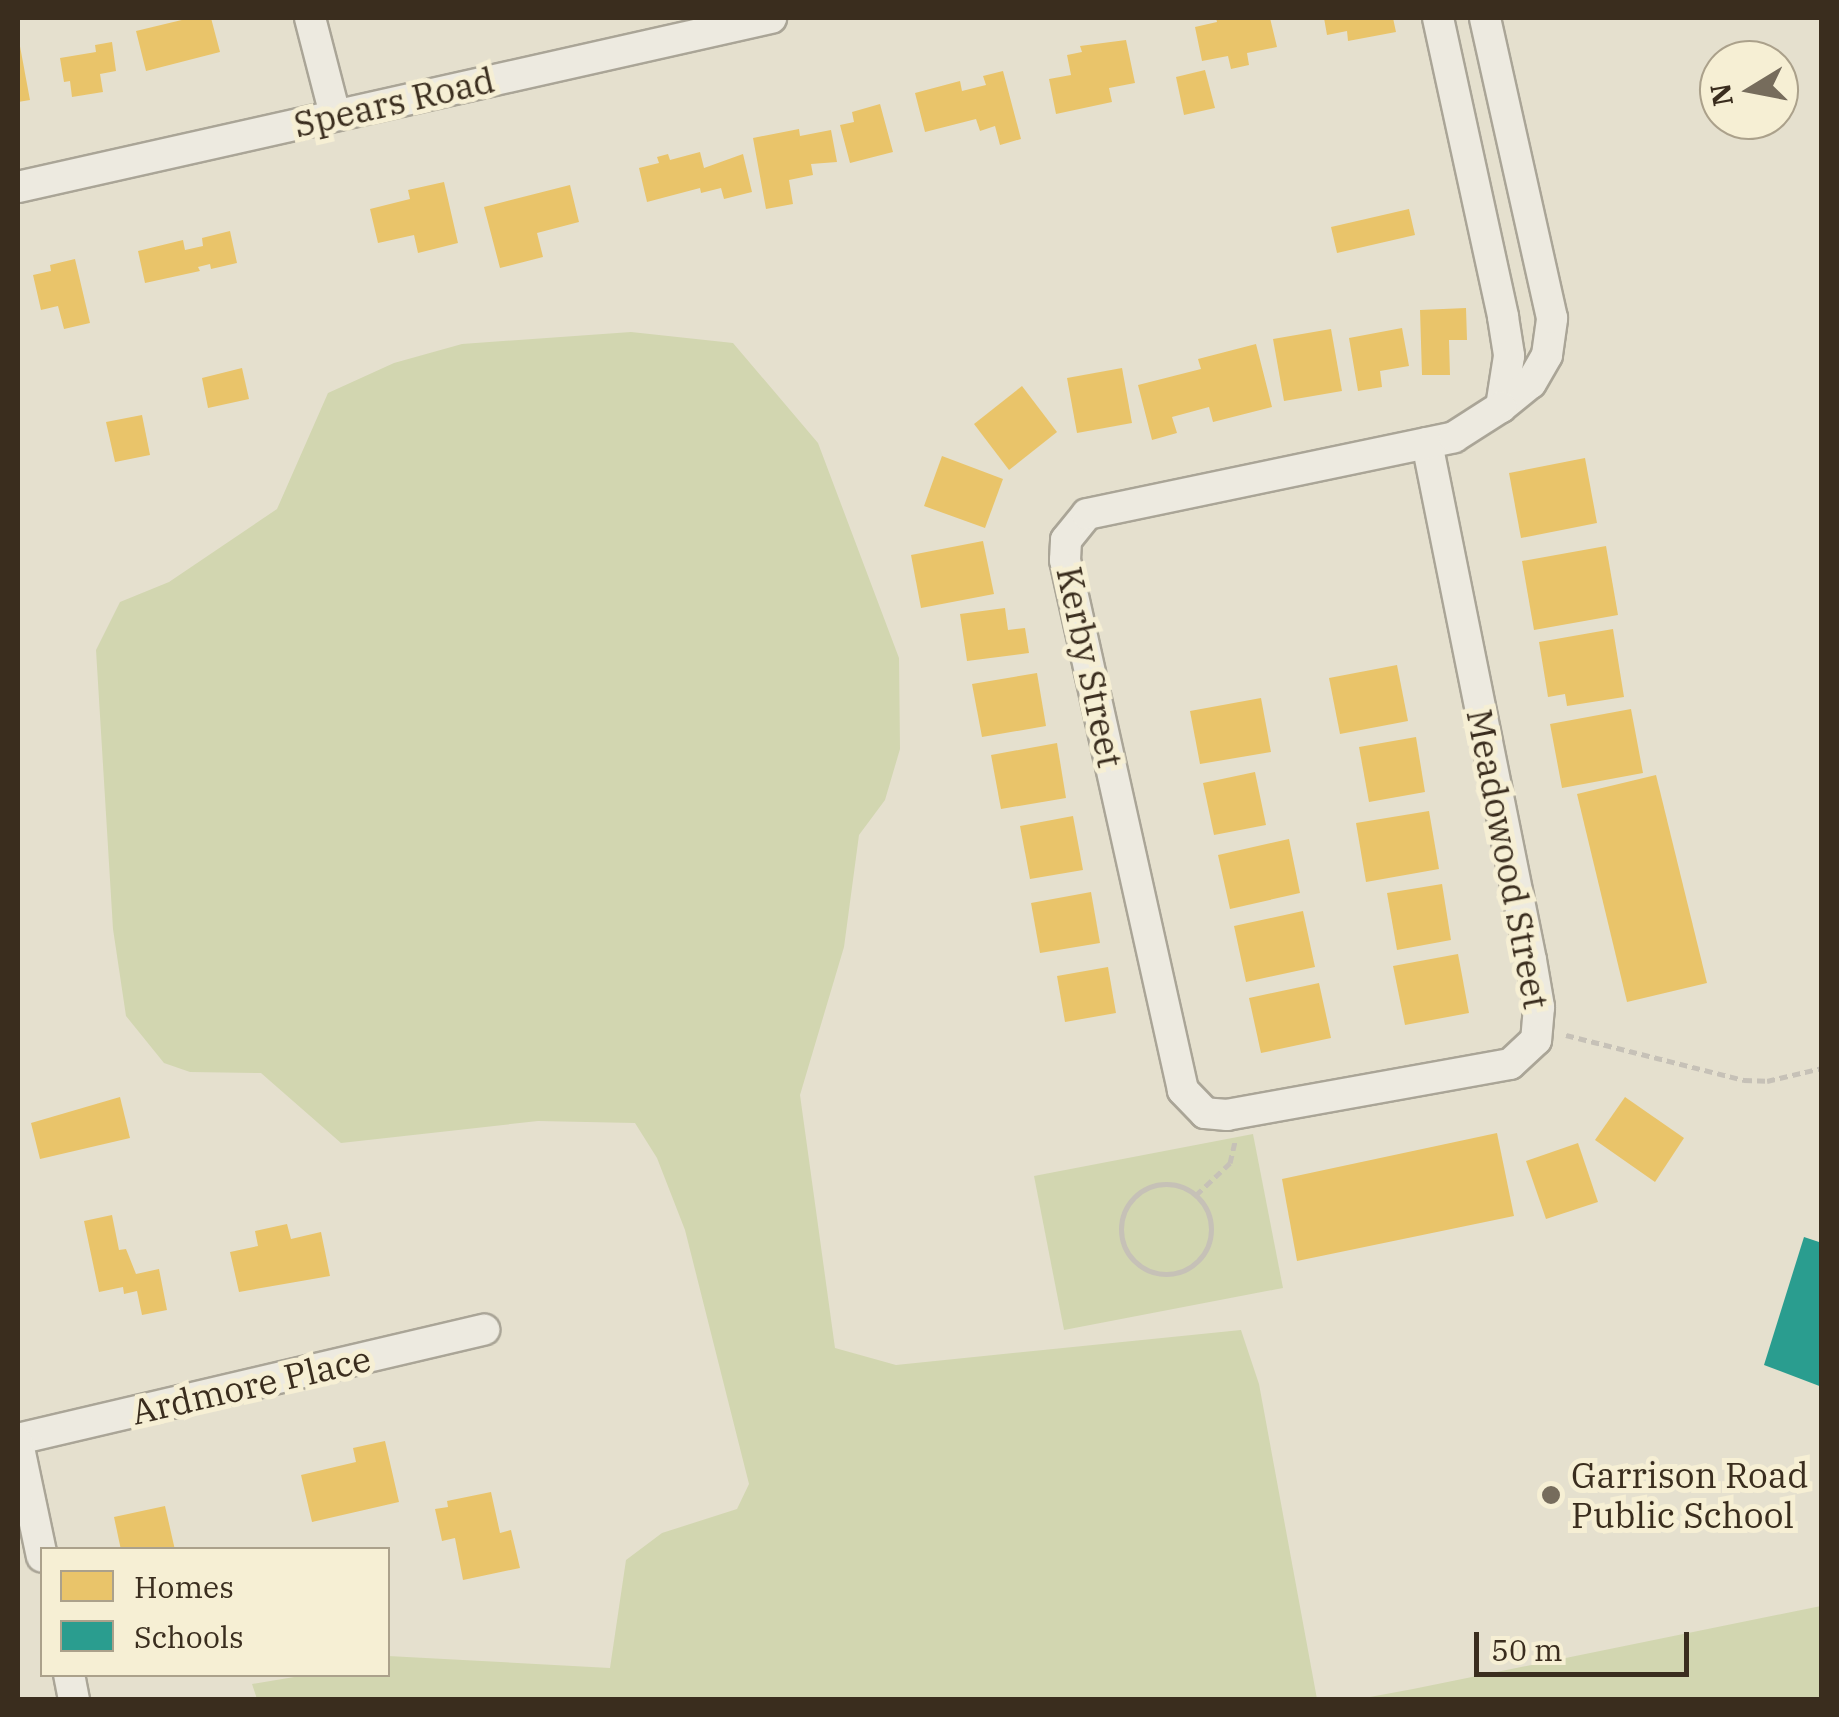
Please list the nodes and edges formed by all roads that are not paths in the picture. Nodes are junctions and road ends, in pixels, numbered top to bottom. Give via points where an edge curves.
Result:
1 (310, 18) edge
2 (770, 18) edge
3 (1438, 18) edge
4 (1485, 18) edge
5 (335, 115) junction
6 (18, 187) edge
7 (1501, 407) junction
8 (1427, 443) junction
9 (1194, 1103) joint
10 (484, 1330) dead end
11 (18, 1441) edge
12 (40, 1547) edge

1 - 5 street
2 - 5 street, Spears Road
3 - 7 street via 1503,317 1509,356
4 - 7 street via 1552,318 1547,355 1531,383
5 - 6 street, Spears Road
7 - 8 street via 1474,427
8 - 9 street, Kerby Street via 1087,514 1066,540 1065,560 1182,1090
8 - 9 street, Meadowood Street via 1539,1028 1527,1052 1510,1064 1234,1114 1205,1112
10 - 11 street, Ardmore Place
11 - 12 street

